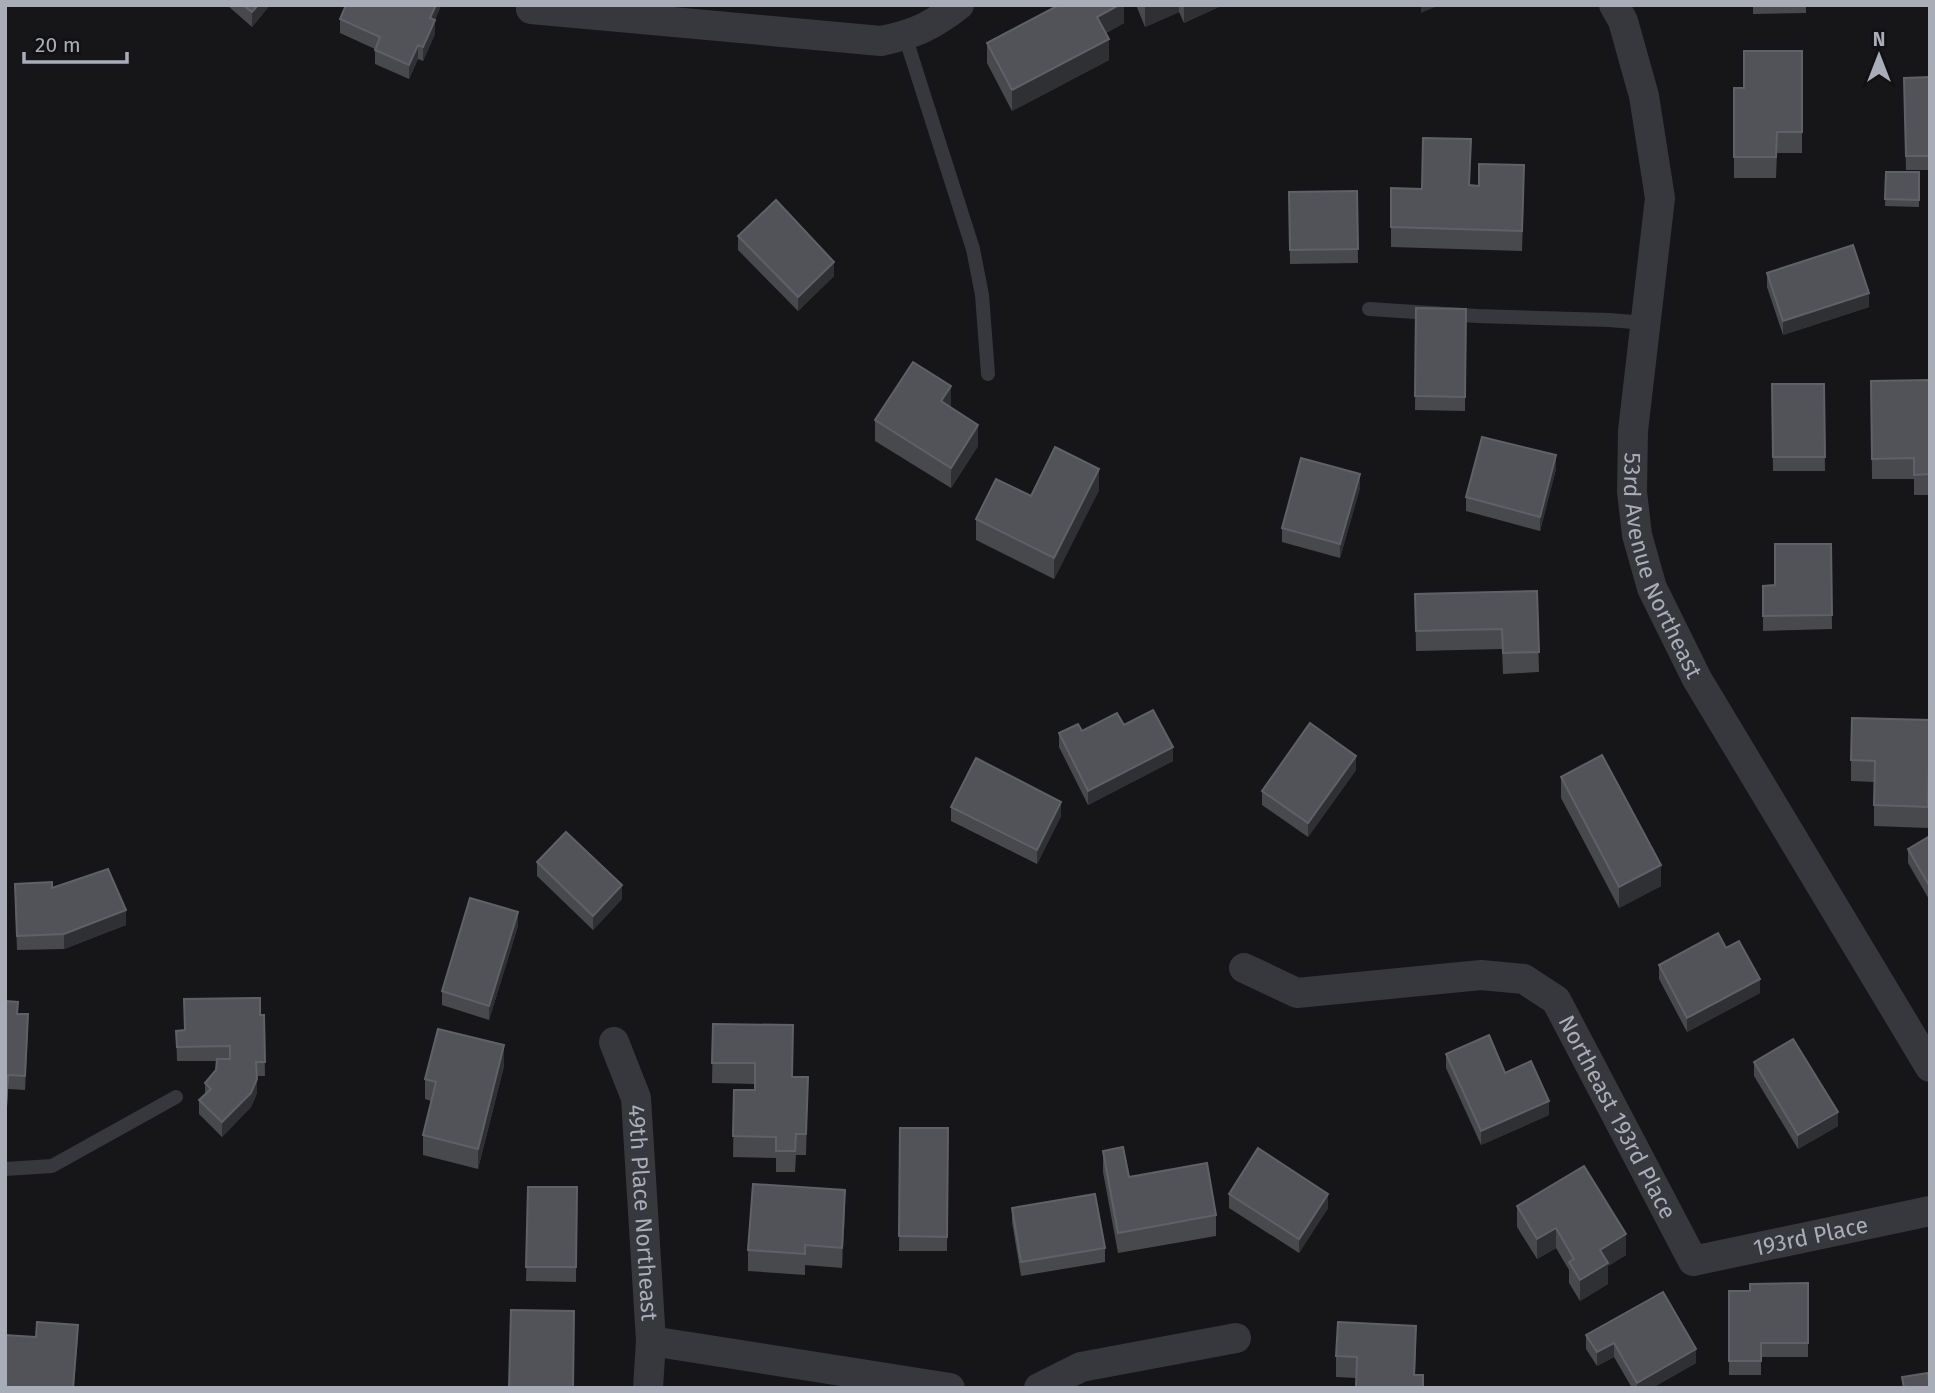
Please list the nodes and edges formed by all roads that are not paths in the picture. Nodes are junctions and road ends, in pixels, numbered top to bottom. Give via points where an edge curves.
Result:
1 (959, 5) edge
2 (1614, 5) edge
3 (523, 7) edge
4 (905, 36) junction
5 (1369, 309) dead end
6 (1646, 323) junction
7 (988, 374) dead end
8 (1244, 968) dead end
9 (1921, 1037) edge
10 (614, 1042) dead end
11 (1930, 1067) edge
12 (176, 1097) dead end
13 (5, 1169) edge
14 (1930, 1212) edge
15 (1693, 1261) joint
16 (1236, 1338) dead end
17 (651, 1341) junction
18 (648, 1388) edge
19 (950, 1388) edge
20 (1040, 1388) edge

1 - 4 street via 942,19
2 - 6 street, 53rd Avenue Northeast via 1623,21 1644,96 1660,198
3 - 4 street via 881,41
4 - 7 lane via 973,249
5 - 6 lane
6 - 9 street, 53rd Avenue Northeast via 1633,430 1632,492 1637,538 1652,588 1697,679
8 - 15 street, Northeast 193rd Place via 1297,993 1481,975 1524,979 1556,1000
9 - 11 street, 53rd Avenue Northeast
10 - 17 street, 49th Place Northeast via 636,1098
12 - 13 lane via 52,1166
14 - 15 street, 193rd Place
16 - 20 street via 1081,1367
17 - 18 street, 49th Place Northeast
17 - 19 street

